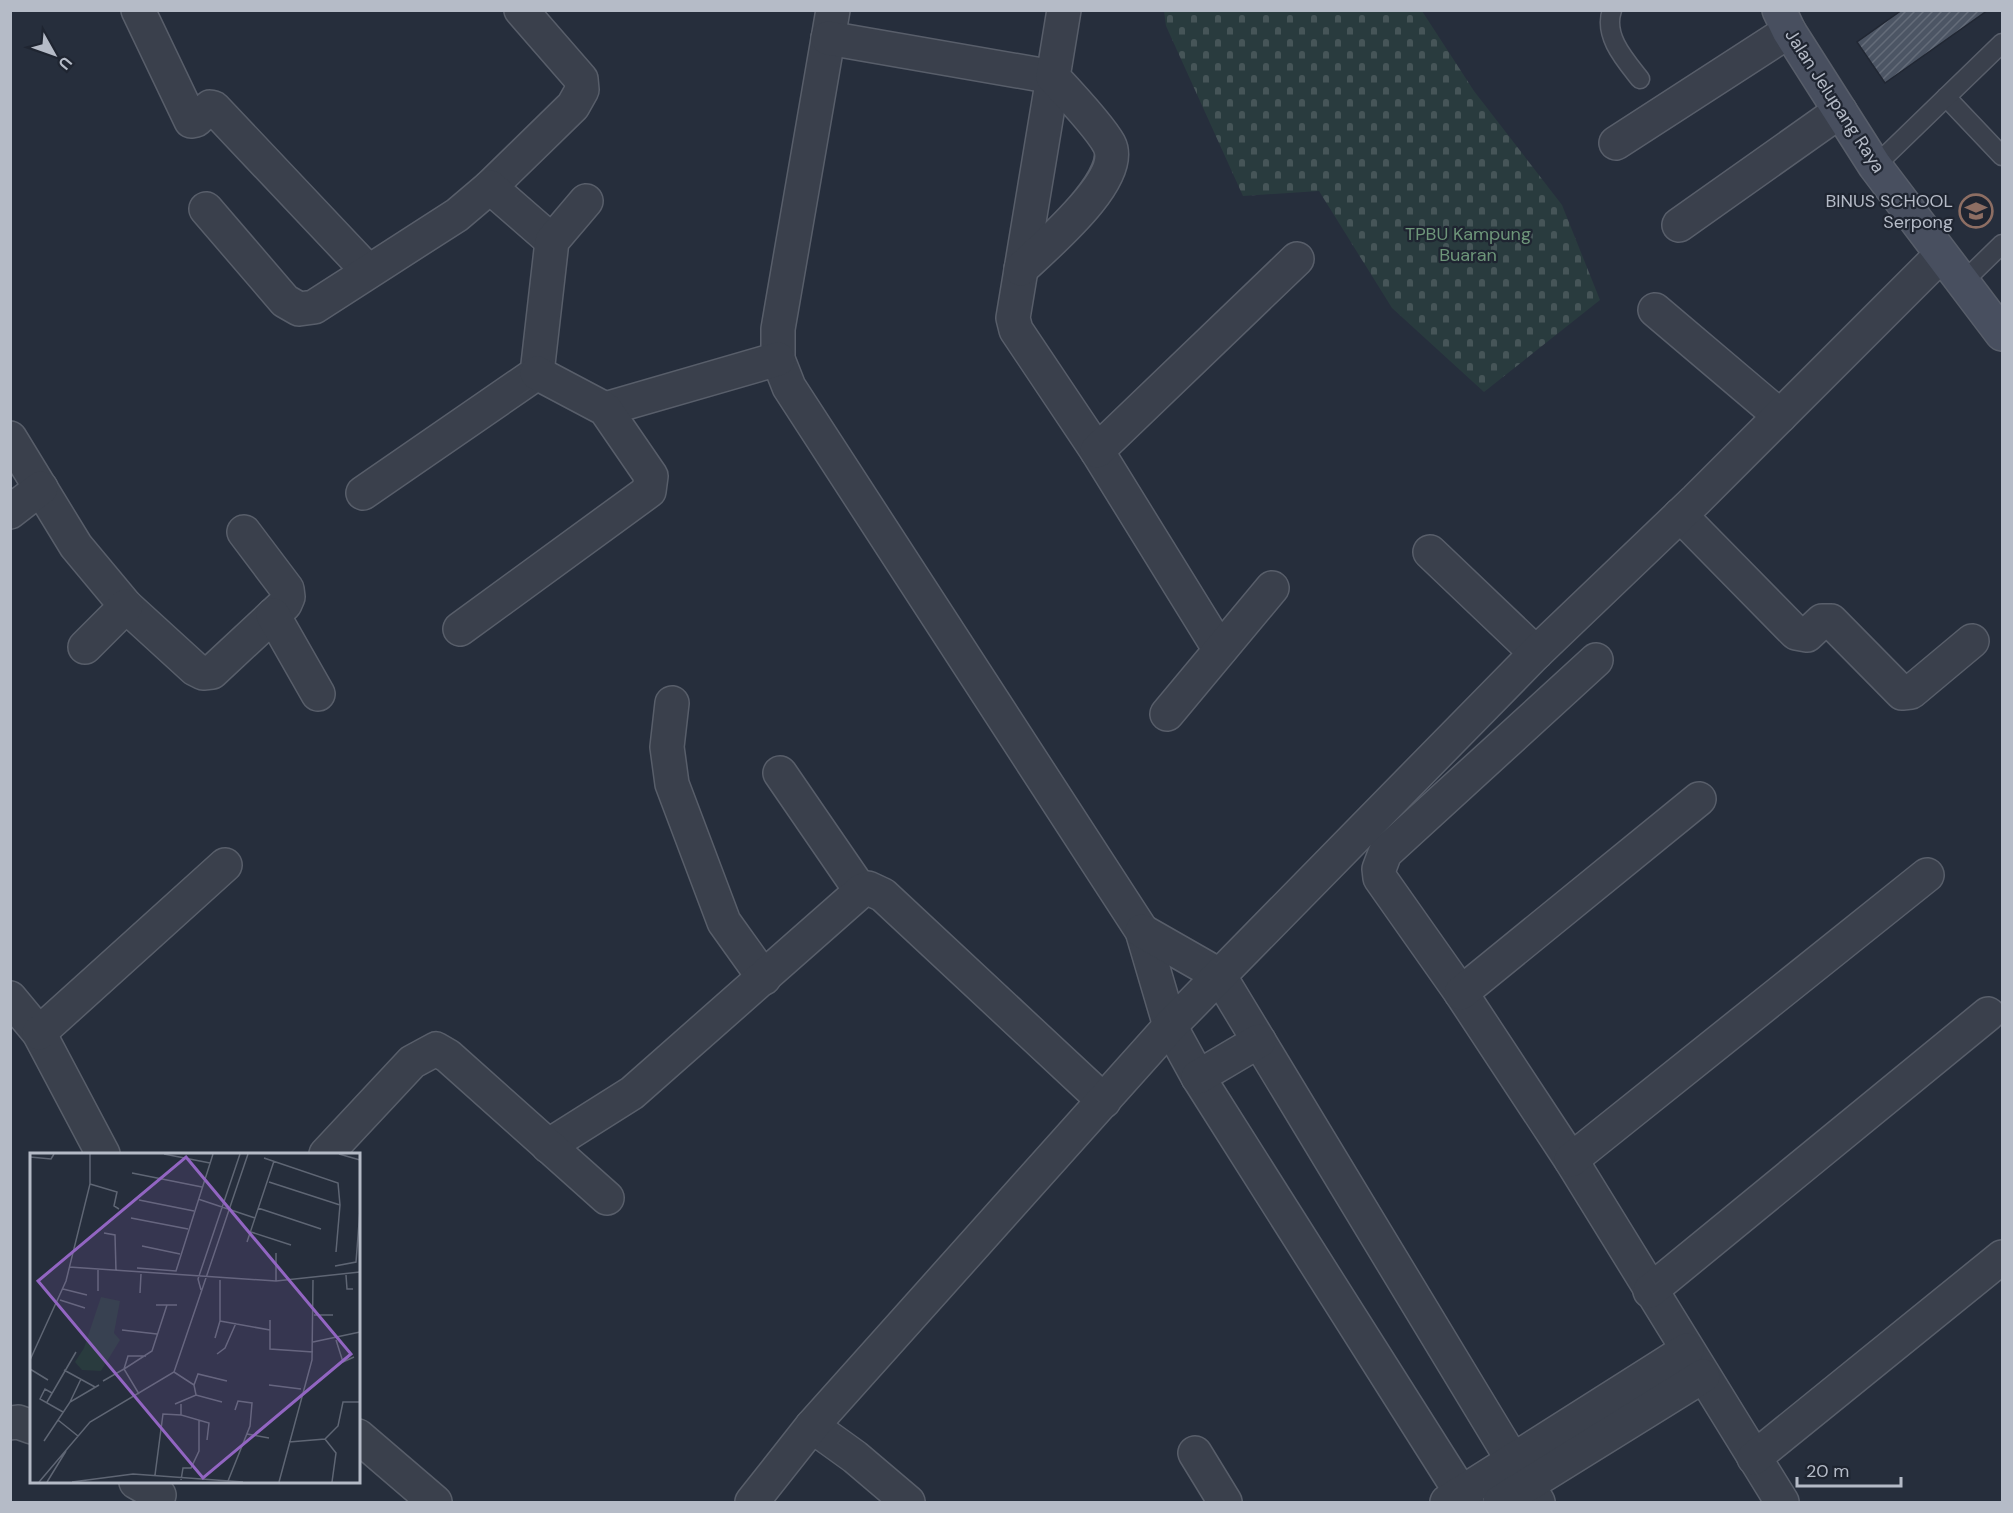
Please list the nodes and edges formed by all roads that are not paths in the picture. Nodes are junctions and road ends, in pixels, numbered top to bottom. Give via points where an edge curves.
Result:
1 (138, 10) edge
2 (521, 10) edge
3 (1064, 10) edge
4 (1612, 10) edge
5 (1784, 21) edge
6 (828, 34) edge
7 (2002, 43) edge
8 (1640, 79) dead end
9 (1055, 83) junction
10 (1946, 98) junction
11 (1840, 111) junction
12 (1616, 143) dead end
13 (2002, 156) edge
14 (1875, 166) junction
15 (490, 187) junction
16 (586, 201) dead end
17 (206, 209) dead end
18 (1680, 225) dead end
19 (552, 241) junction
20 (2002, 244) edge
21 (1941, 255) junction
22 (1297, 259) dead end
23 (1022, 269) junction
24 (368, 271) junction
25 (1962, 283) junction
26 (1655, 310) dead end
27 (2002, 334) edge
28 (778, 359) junction
29 (537, 373) junction
30 (605, 409) junction
31 (1780, 416) junction
32 (10, 438) edge
33 (1097, 451) junction
34 (41, 488) junction
35 (363, 494) dead end
36 (10, 512) edge
37 (1680, 515) junction
38 (244, 532) dead end
39 (1430, 552) dead end
40 (1272, 588) dead end
41 (126, 606) junction
42 (273, 615) junction
43 (460, 629) dead end
44 (1972, 641) dead end
45 (85, 647) dead end
46 (1221, 650) junction
47 (1536, 653) junction
48 (1596, 660) dead end
49 (318, 694) dead end
50 (672, 703) dead end
51 (1167, 714) dead end
52 (780, 773) dead end
53 (1700, 799) dead end
54 (225, 865) dead end
55 (1927, 875) dead end
56 (861, 891) junction
57 (1142, 931) junction
58 (1219, 975) junction
59 (764, 978) junction
60 (1461, 993) junction
61 (10, 998) edge
62 (1988, 1014) dead end
63 (1170, 1026) junction
64 (39, 1034) junction
65 (1259, 1041) junction
66 (1198, 1077) junction
67 (1104, 1101) junction
68 (548, 1146) junction
69 (102, 1153) edge
70 (328, 1153) edge
71 (1571, 1160) junction
72 (607, 1198) dead end
73 (2002, 1257) edge
74 (1650, 1291) junction
75 (1695, 1363) junction
76 (10, 1423) edge
77 (30, 1426) edge
78 (812, 1426) junction
79 (360, 1438) edge
80 (1195, 1453) dead end
81 (1754, 1458) junction
82 (1525, 1483) edge
83 (419, 1498) edge
84 (1459, 1499) edge
85 (753, 1503) edge
86 (908, 1503) edge
87 (1225, 1503) edge
88 (1500, 1503) edge
89 (1782, 1503) edge

1 - 24 street via 191,121 214,108
2 - 15 street via 581,79 582,90 573,106
3 - 9 street
4 - 8 lane via 1611,31 1618,50
5 - 11 street, Jalan Jelupang Raya
5 - 12 street
6 - 9 street
6 - 28 street via 778,329
7 - 10 lane
9 - 23 street
9 - 23 street via 1110,145 1110,167 1096,193
10 - 13 lane
10 - 14 lane
11 - 14 street, Jalan Jelupang Raya
11 - 18 street
14 - 21 street, Jalan Jelupang Raya
15 - 19 street
15 - 24 street via 457,215
16 - 19 street
17 - 24 street via 285,302 299,309 314,307
19 - 29 street
20 - 25 lane
21 - 25 street, Jalan Jelupang Raya
21 - 31 street
22 - 33 street
23 - 33 street via 1014,318 1016,330
25 - 27 street, Jalan Jelupang Raya
26 - 31 street
28 - 30 street
28 - 57 street via 806,415
29 - 30 street
29 - 35 street
30 - 43 street via 651,476 649,491
31 - 37 street
32 - 34 street
33 - 46 street
34 - 36 street
34 - 41 street via 76,546
37 - 44 street via 1796,633 1807,635 1822,621 1831,621 1902,693 1911,692
37 - 47 street
38 - 42 street via 287,589 285,604
39 - 47 street
40 - 46 street
41 - 42 street via 203,673 212,672
41 - 45 street
42 - 49 street
46 - 51 street
47 - 58 street
48 - 60 street via 1385,853 1381,861 1380,878
50 - 59 street via 667,747 672,784 724,922
52 - 56 street
53 - 60 street
54 - 64 street
55 - 71 street
56 - 59 street
56 - 67 street via 868,888 883,896
57 - 58 street
57 - 63 street
58 - 63 street
58 - 65 street
59 - 68 street via 632,1093
60 - 71 street
61 - 64 street
62 - 74 street
63 - 66 street
63 - 67 street
64 - 69 street
65 - 66 street
65 - 82 street
66 - 84 street
67 - 78 street
68 - 70 street via 436,1049 412,1062
68 - 72 street
71 - 74 street
73 - 81 street
74 - 75 street
75 - 81 street
75 - 82 street
76 - 77 street
78 - 85 street
78 - 86 street
79 - 83 street
80 - 87 street
81 - 89 street
82 - 84 street
82 - 88 street

